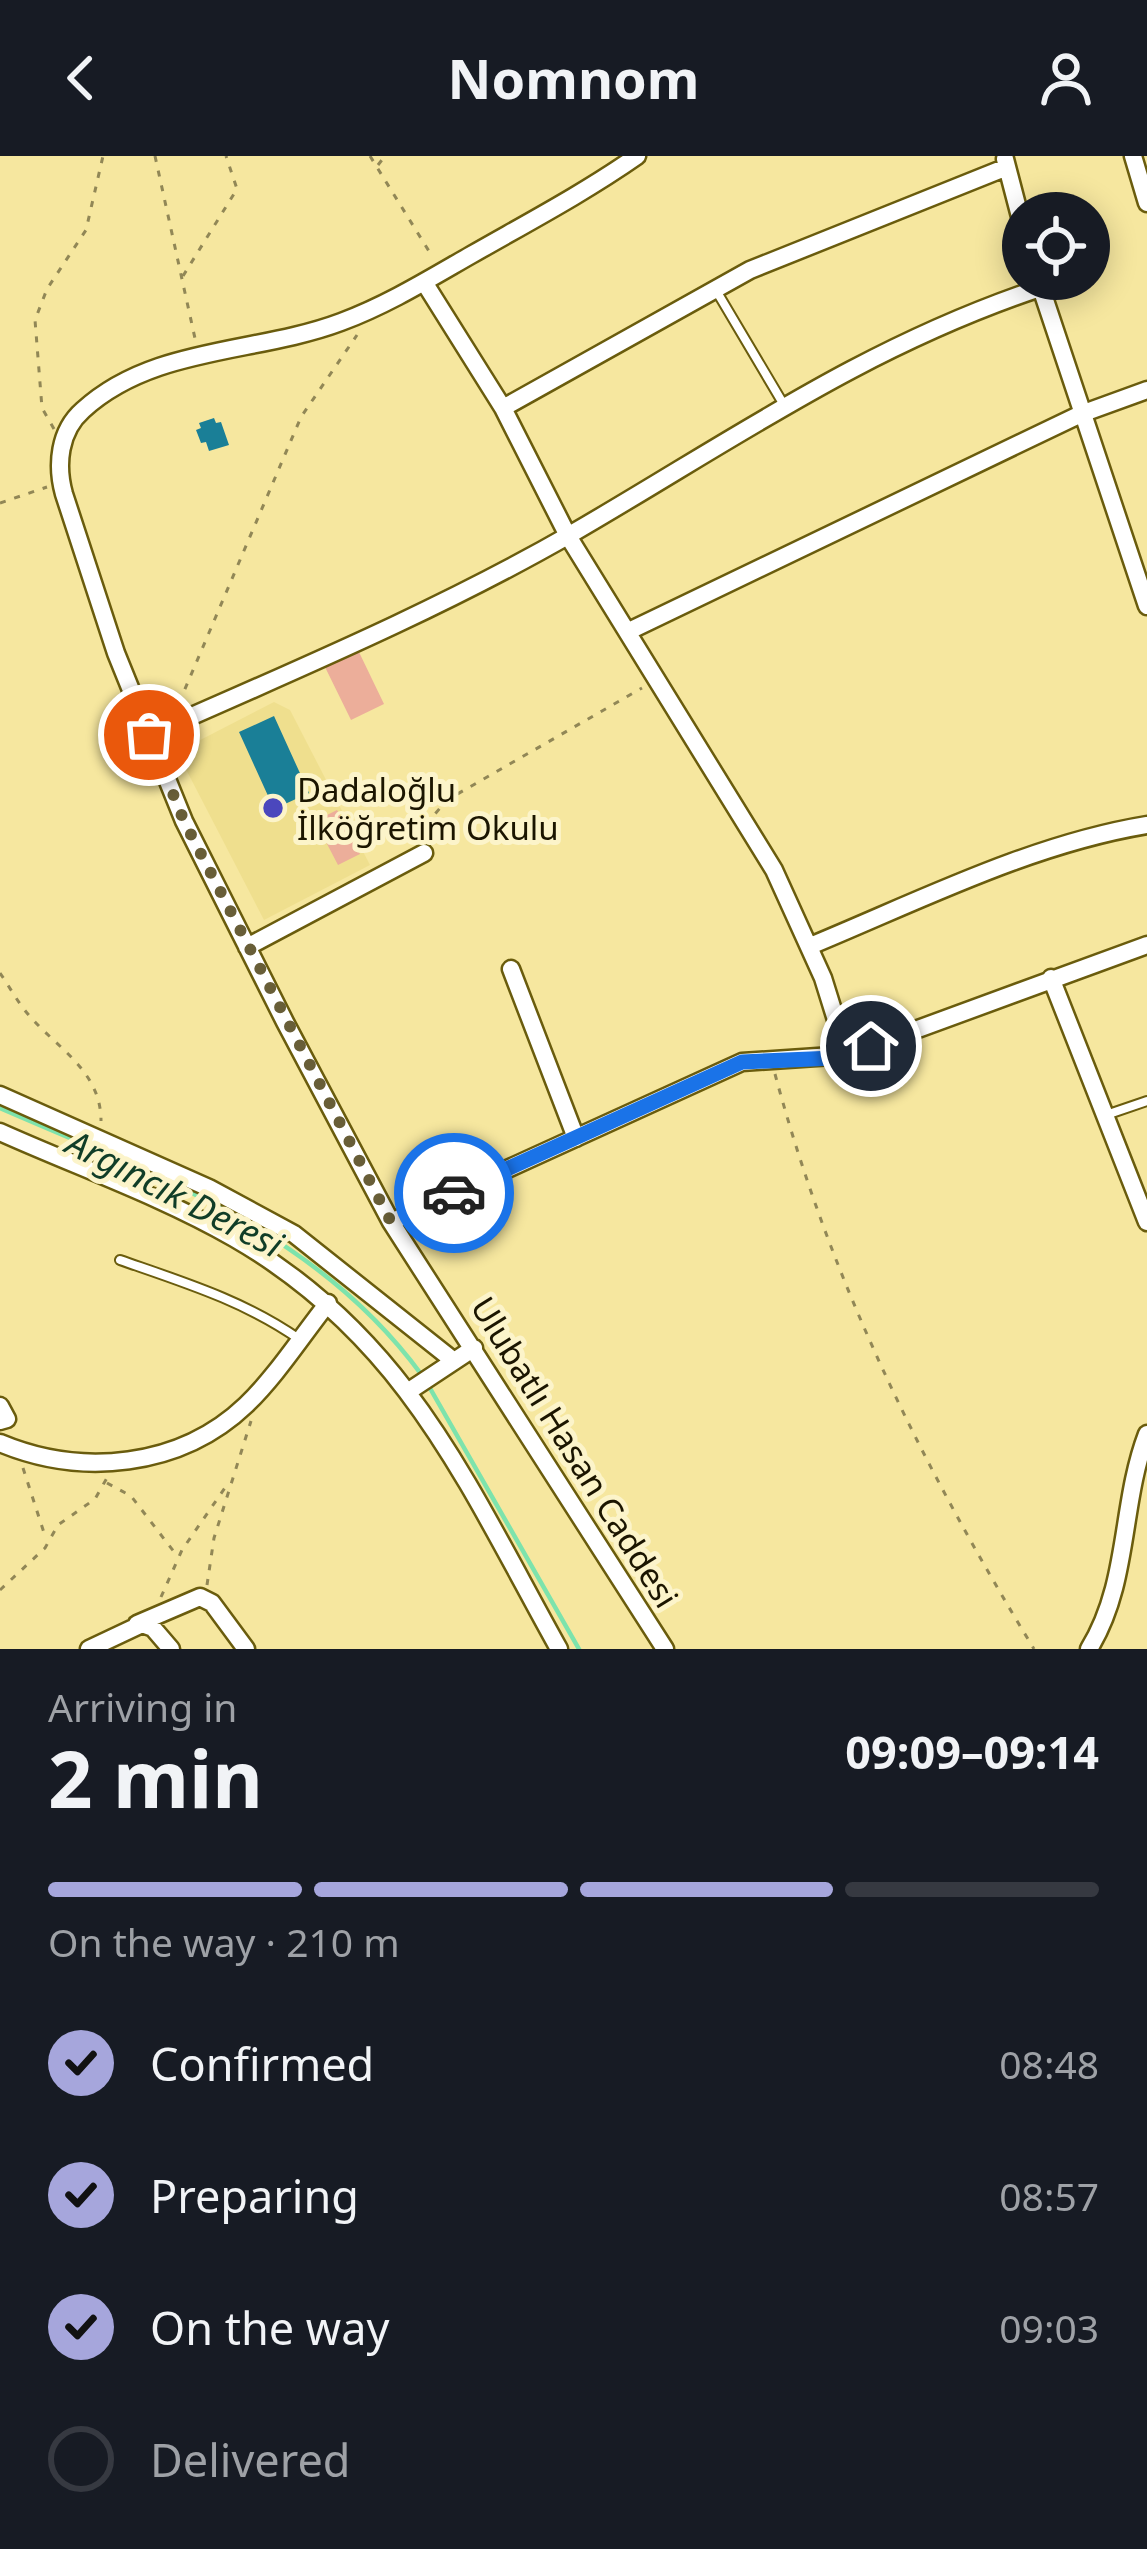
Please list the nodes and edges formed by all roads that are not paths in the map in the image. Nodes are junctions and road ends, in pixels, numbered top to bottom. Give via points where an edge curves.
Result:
1 (637, 156) edge
2 (1133, 156) edge
3 (1005, 161) edge
4 (1013, 192) edge
5 (1147, 203) edge
6 (424, 282) junction
7 (715, 289) junction
8 (1002, 299) edge
9 (1044, 300) edge
10 (1147, 390) edge
11 (784, 404) junction
12 (503, 408) junction
13 (1081, 414) junction
14 (568, 536) junction
15 (1147, 606) edge
16 (629, 631) junction
17 (149, 735) junction
18 (1147, 825) edge
19 (424, 853) road end
20 (1147, 945) edge
21 (810, 946) junction
22 (247, 947) junction
23 (512, 969) dead end
24 (1051, 978) junction
25 (847, 1054) junction
26 (0, 1095) edge
27 (1147, 1101) edge
28 (1105, 1115) junction
29 (0, 1132) edge
30 (576, 1138) junction
31 (391, 1222) junction
32 (1147, 1222) edge
33 (120, 1260) dead end
34 (328, 1303) junction
35 (299, 1340) junction
36 (474, 1348) junction
37 (454, 1361) junction
38 (410, 1391) junction
39 (0, 1406) edge
40 (0, 1421) edge
41 (1147, 1434) edge
42 (7, 1446) edge
43 (137, 1624) junction
44 (89, 1649) edge
45 (171, 1649) edge
46 (246, 1649) edge
47 (559, 1649) edge
48 (665, 1649) edge
49 (1089, 1649) edge

1 - 6 street
2 - 5 street
3 - 4 street
3 - 7 street
6 - 12 street
6 - 17 street, Ulubatlı Hasan Caddesi via 286,340 139,374 77,416 62,444 60,482
7 - 11 lane
7 - 12 street
8 - 11 street
9 - 13 street
10 - 13 street
11 - 14 street
12 - 14 street
13 - 15 street
13 - 16 street
14 - 16 street
14 - 17 street
16 - 21 street via 774,870
17 - 22 street, Ulubatlı Hasan Caddesi
18 - 21 street via 992,871
19 - 22 street
20 - 24 street
21 - 25 street
22 - 31 street, Ulubatlı Hasan Caddesi
23 - 30 street
24 - 25 street
24 - 28 street
25 - 30 street via 742,1062
26 - 37 street via 294,1234
27 - 28 lane
28 - 32 street
29 - 34 street via 205,1222
30 - 31 street
31 - 36 street, Ulubatlı Hasan Caddesi
33 - 35 lane via 267,1317
34 - 35 street
34 - 38 street
35 - 42 street via 233,1416 146,1458 88,1463
36 - 37 street
36 - 48 street, Ulubatlı Hasan Caddesi
37 - 38 street
38 - 47 street
39 - 40 street via 7,1419
41 - 49 street via 1118,1581
43 - 44 street
43 - 45 street via 153,1628
43 - 46 street via 205,1598

